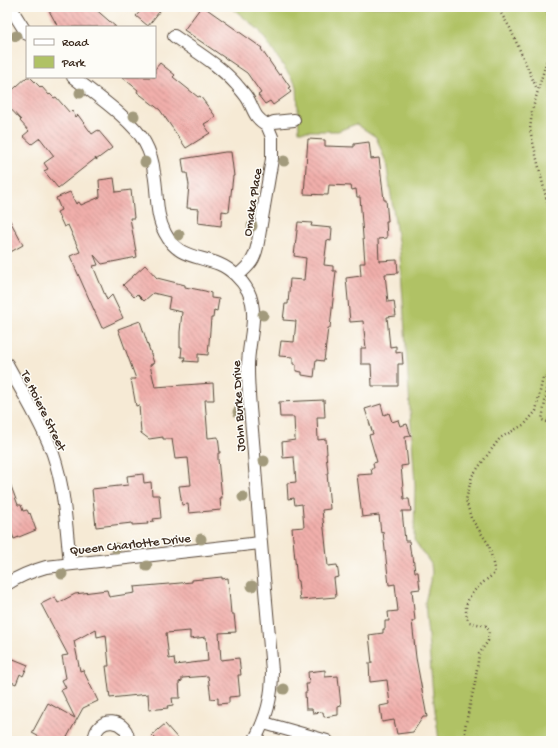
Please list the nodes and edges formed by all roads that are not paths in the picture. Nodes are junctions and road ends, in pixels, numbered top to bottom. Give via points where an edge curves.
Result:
1 (12, 7) edge
2 (26, 32) edge
3 (174, 36) dead end
4 (74, 78) edge
5 (294, 120) dead end
6 (267, 125) junction
7 (237, 276) junction
8 (7, 364) edge
9 (260, 543) junction
10 (70, 563) junction
11 (7, 584) edge
12 (264, 723) junction
13 (94, 741) edge
14 (128, 741) edge
15 (254, 741) edge
16 (327, 741) edge

1 - 2 street
3 - 6 street via 234,82 248,100 258,120
4 - 7 street, John Burke Drive via 123,117 145,143 152,161 158,213 169,240 190,256 221,265
5 - 6 street
6 - 7 street, Omaka Place via 272,137 272,159 256,254
7 - 9 street, John Burke Drive via 249,292 253,310 248,368
8 - 10 street, Te Hoiere Street via 53,454 62,490
9 - 10 street, Queen Charlotte Drive
9 - 12 street, John Burke Drive via 272,671 272,687
10 - 11 street, Queen Charlotte Drive via 32,571
12 - 15 street, John Burke Drive
12 - 16 street
13 - 14 street via 97,729 108,722 123,726 127,731

